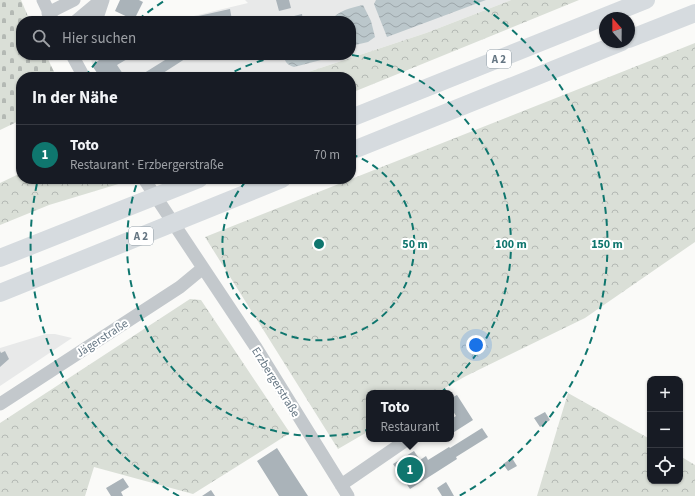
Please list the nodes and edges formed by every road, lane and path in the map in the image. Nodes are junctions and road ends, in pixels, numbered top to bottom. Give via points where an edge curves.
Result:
1 (43, 0) edge
2 (74, 0) edge
3 (102, 0) edge
4 (646, 0) edge
5 (695, 13) edge
6 (51, 16) edge
7 (52, 16) edge
8 (82, 16) edge
9 (97, 16) edge
10 (635, 37) edge
11 (607, 48) edge
12 (75, 60) edge
13 (83, 60) edge
14 (82, 72) edge
15 (356, 116) edge
16 (356, 149) edge
17 (147, 184) edge
18 (186, 184) edge
19 (270, 184) edge
20 (0, 258) edge
21 (203, 268) junction
22 (0, 293) edge
23 (0, 404) edge
24 (404, 442) edge
25 (345, 491) edge

1 - 6 street
2 - 7 street
3 - 8 street
3 - 9 street
4 - 15 highway, A 2
5 - 10 highway
11 - 16 highway, A 2
12 - 14 street
13 - 14 street
17 - 21 street, Erzbergerstraße
18 - 20 highway
19 - 22 highway, A 2
21 - 23 street, Jägerstraße via 180,287
21 - 25 street, Erzbergerstraße
24 - 25 street

